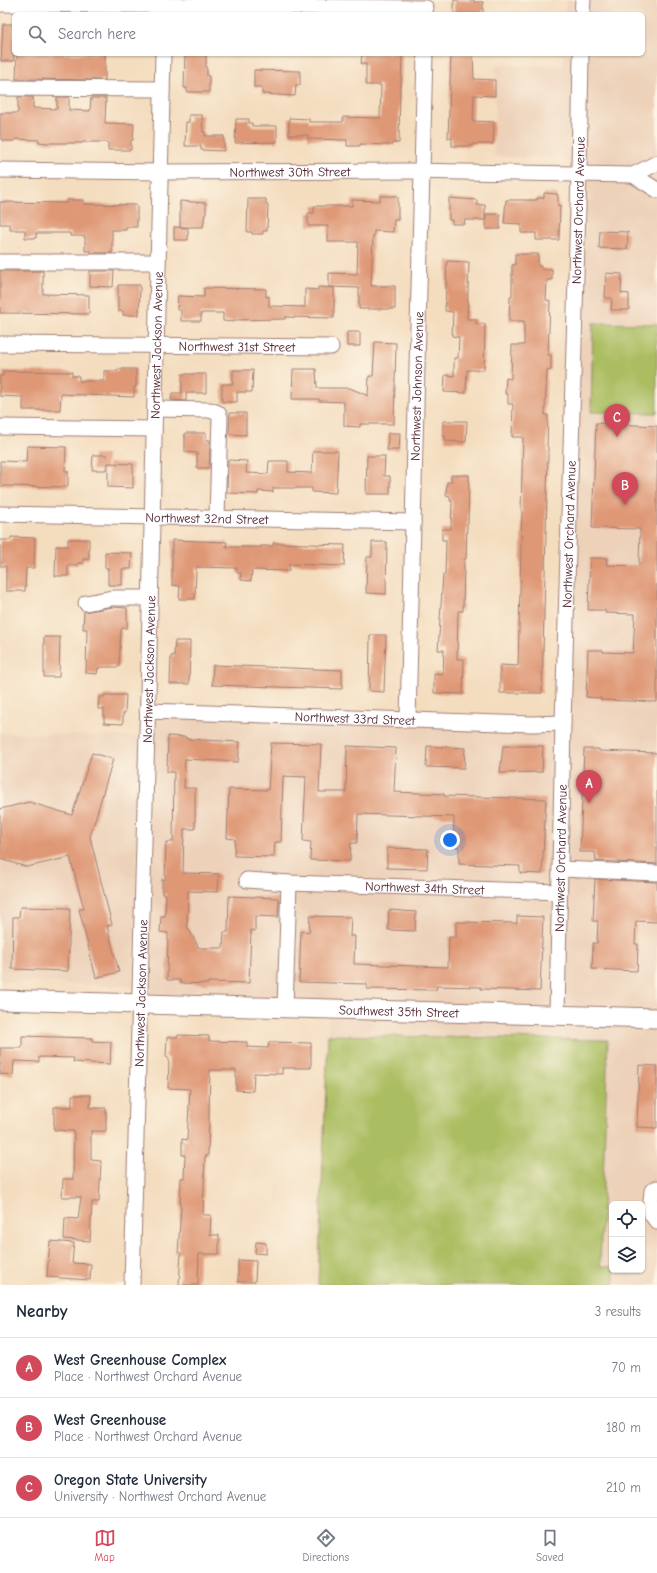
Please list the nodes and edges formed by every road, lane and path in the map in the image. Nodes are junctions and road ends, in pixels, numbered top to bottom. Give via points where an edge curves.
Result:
1 (583, 0) edge
2 (0, 4) edge
3 (164, 7) edge
4 (426, 7) edge
5 (582, 12) edge
6 (163, 56) edge
7 (425, 56) edge
8 (581, 56) edge
9 (0, 88) edge
10 (162, 89) junction
11 (657, 163) edge
12 (0, 170) edge
13 (422, 171) junction
14 (160, 172) junction
15 (579, 173) junction
16 (634, 175) junction
17 (657, 190) edge
18 (0, 262) edge
19 (158, 262) junction
20 (0, 344) edge
21 (156, 346) junction
22 (330, 347) dead end
23 (154, 409) junction
24 (0, 427) edge
25 (154, 428) junction
26 (0, 514) edge
27 (152, 517) junction
28 (216, 518) junction
29 (413, 522) junction
30 (150, 598) junction
31 (86, 603) dead end
32 (147, 711) junction
33 (408, 719) junction
34 (563, 723) junction
35 (560, 869) junction
36 (657, 873) edge
37 (247, 880) dead end
38 (289, 883) junction
39 (560, 892) junction
40 (0, 1000) edge
41 (141, 1004) junction
42 (285, 1008) junction
43 (557, 1015) junction
44 (657, 1018) edge
45 (657, 1188) edge
46 (657, 1222) edge
47 (132, 1285) edge

1 - 5 street
2 - 3 street
3 - 4 street
6 - 10 street, Northwest Jackson Avenue
7 - 13 street, Northwest Johnson Avenue
8 - 15 street, Northwest Orchard Avenue
9 - 10 street
10 - 14 street, Northwest Jackson Avenue
11 - 16 street
12 - 14 street, Northwest 30th Street
13 - 14 street, Northwest 30th Street
13 - 15 street, Northwest 30th Street
13 - 29 street, Northwest Johnson Avenue
14 - 19 street, Northwest Jackson Avenue
15 - 16 street, Northwest 30th Street
15 - 34 street, Northwest Orchard Avenue
16 - 17 street
18 - 19 street
19 - 21 street, Northwest Jackson Avenue
20 - 21 street, Northwest 31st Street
21 - 22 street, Northwest 31st Street
21 - 23 street, Northwest Jackson Avenue
23 - 25 street, Northwest Jackson Avenue
23 - 28 street via 210,410 218,413 220,417
24 - 25 street
25 - 27 street, Northwest Jackson Avenue
26 - 27 street, Northwest 32nd Street
27 - 28 street, Northwest 32nd Street
27 - 30 street, Northwest Jackson Avenue
28 - 29 street, Northwest 32nd Street
29 - 33 street, Northwest Johnson Avenue
30 - 31 street via 112,598
30 - 32 street, Northwest Jackson Avenue
32 - 33 street, Northwest 33rd Street
32 - 41 street, Northwest Jackson Avenue
33 - 34 street, Northwest 33rd Street
34 - 35 street, Northwest Orchard Avenue
35 - 36 street
35 - 39 street, Northwest Orchard Avenue
37 - 38 street, Northwest 34th Street
38 - 39 street, Northwest 34th Street
38 - 42 street
39 - 43 street, Northwest Orchard Avenue
40 - 41 main road, Southwest 35th Street
41 - 42 main road, Southwest 35th Street
41 - 47 street, Northwest Jackson Avenue
42 - 43 main road, Southwest 35th Street
43 - 44 main road, Southwest 35th Street
45 - 46 street via 652,1191 650,1212

